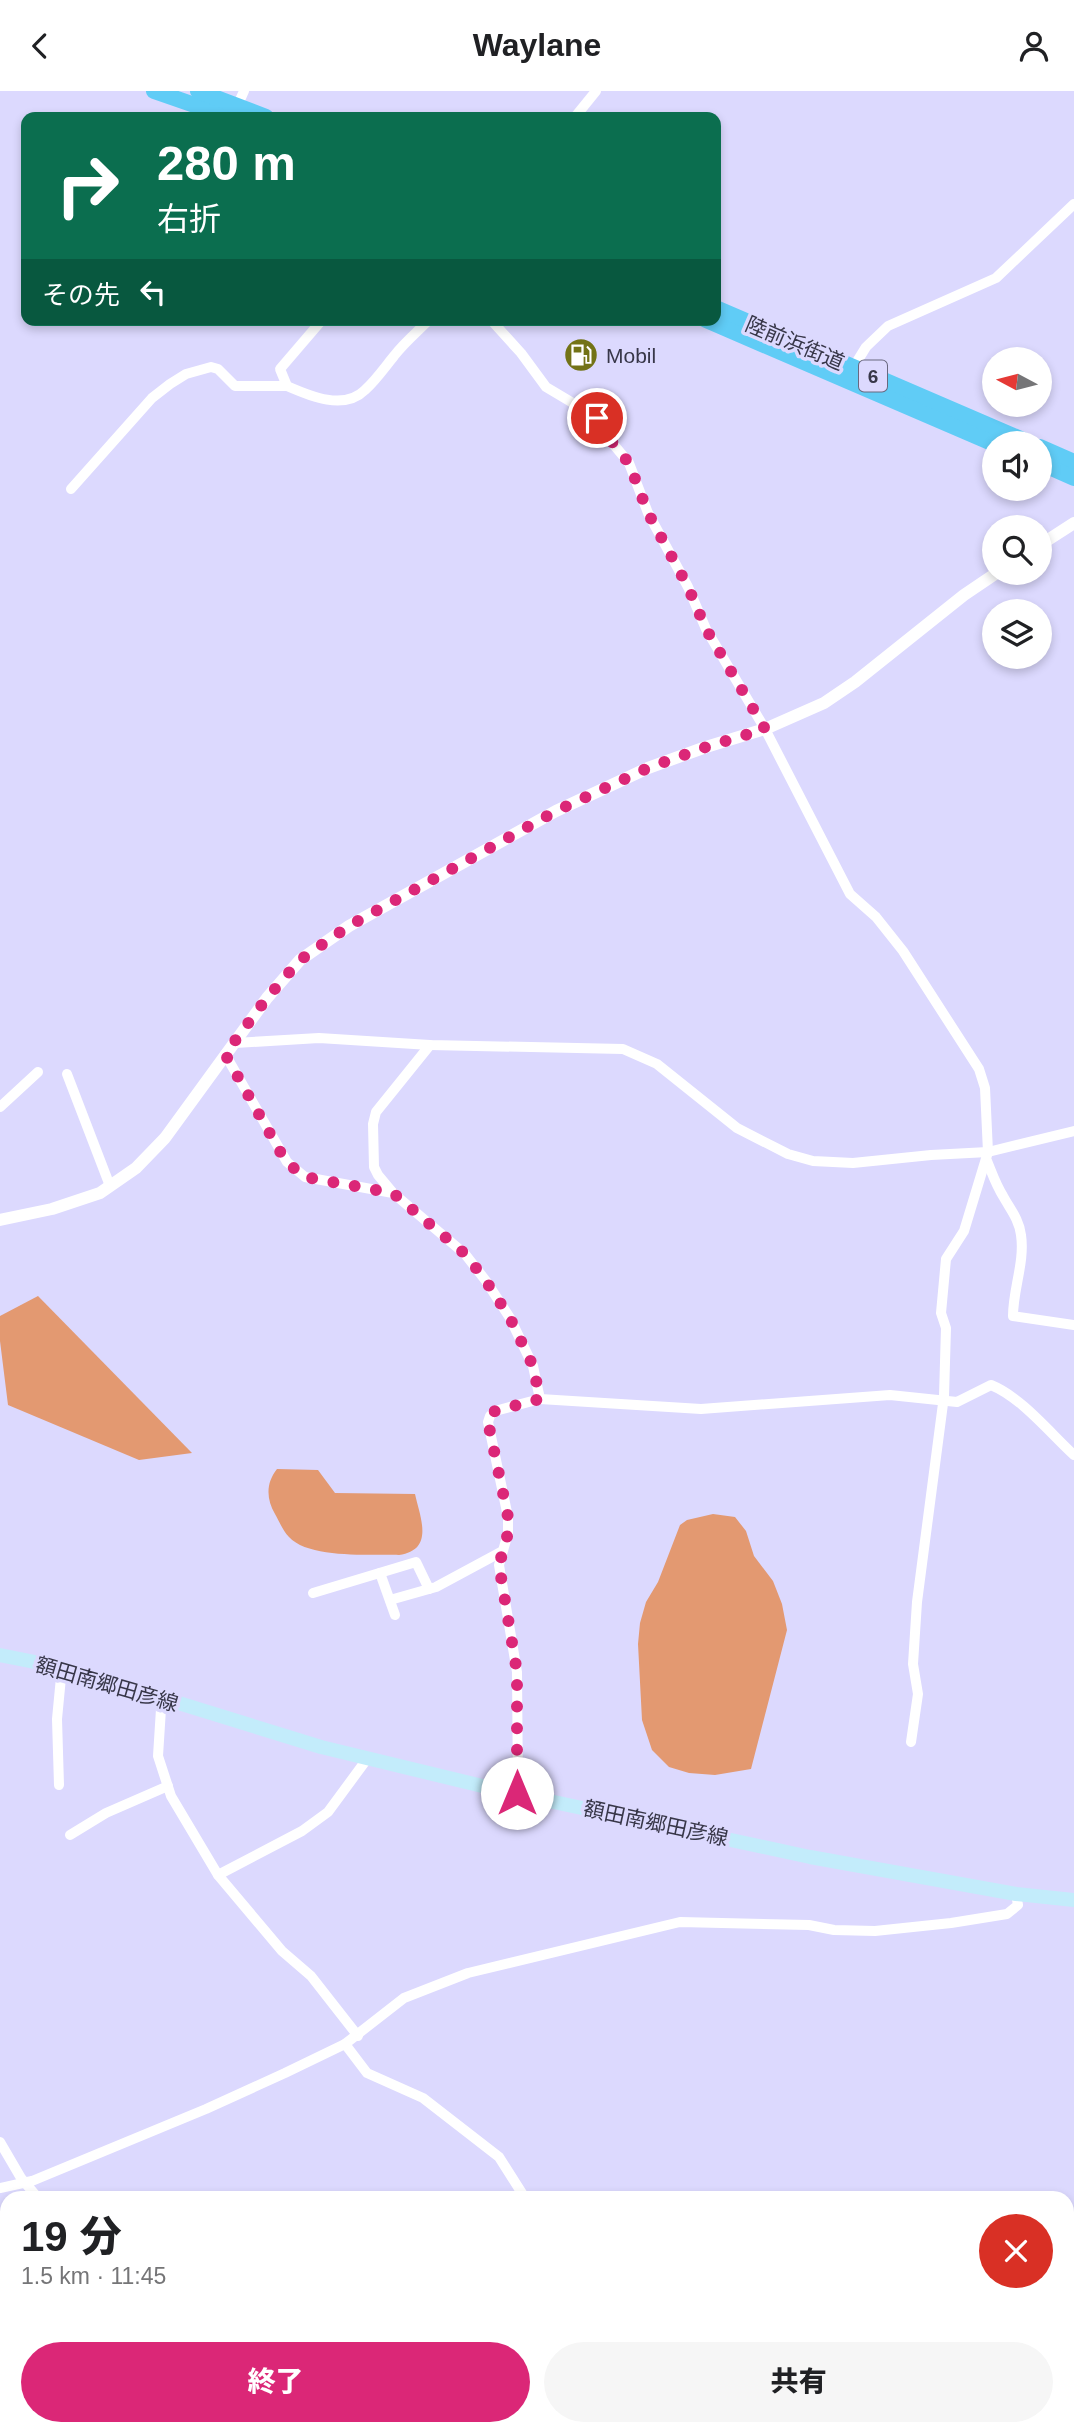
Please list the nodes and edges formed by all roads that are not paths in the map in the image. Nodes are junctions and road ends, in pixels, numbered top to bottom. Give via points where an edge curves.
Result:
1 (154, 91) edge
2 (198, 91) edge
3 (596, 91) edge
4 (235, 108) edge
5 (579, 112) edge
6 (1074, 204) edge
7 (721, 311) edge
8 (316, 326) edge
9 (423, 326) edge
10 (496, 326) edge
11 (720, 326) edge
12 (853, 368) junction
13 (287, 386) junction
14 (1002, 431) edge
15 (982, 439) edge
16 (1052, 452) edge
17 (1074, 462) edge
18 (1052, 468) edge
19 (1074, 478) edge
20 (71, 489) dead end
21 (1074, 523) edge
22 (1052, 537) edge
23 (982, 583) edge
24 (765, 729) junction
25 (235, 1043) junction
26 (430, 1045) junction
27 (225, 1054) junction
28 (38, 1072) dead end
29 (67, 1074) dead end
30 (0, 1107) edge
31 (1074, 1131) edge
32 (987, 1157) junction
33 (110, 1186) junction
34 (393, 1193) junction
35 (0, 1220) edge
36 (1074, 1325) edge
37 (540, 1399) junction
38 (941, 1401) junction
39 (1074, 1455) edge
40 (501, 1552) junction
41 (380, 1573) junction
42 (429, 1589) junction
43 (313, 1593) dead end
44 (390, 1600) junction
45 (395, 1615) dead end
46 (0, 1655) edge
47 (62, 1667) junction
48 (163, 1700) junction
49 (911, 1742) dead end
50 (367, 1759) junction
51 (59, 1785) dead end
52 (168, 1786) junction
53 (517, 1793) junction
54 (70, 1835) dead end
55 (218, 1875) junction
56 (1016, 1894) junction
57 (1074, 1900) edge
58 (358, 2036) junction
59 (345, 2044) junction
60 (0, 2143) edge
61 (25, 2183) junction
62 (0, 2188) edge
63 (32, 2191) edge
64 (521, 2191) edge

1 - 4 highway
2 - 4 highway
3 - 5 street
6 - 12 street via 996,278 888,326
7 - 12 highway, 陸前浜街道 / 6
8 - 13 street via 280,369
9 - 13 street via 364,392 352,398 313,398
10 - 24 street via 546,387 597,418 629,463 648,513 706,629
11 - 15 highway, 陸前浜街道 / 6
12 - 14 highway, 陸前浜街道 / 6
13 - 20 street via 235,386 211,367 186,374 152,398
16 - 17 highway
18 - 19 highway
21 - 22 street
23 - 24 street via 824,703
24 - 25 street via 648,768 556,811 349,926 300,960
24 - 32 street via 850,894 903,951 979,1069 985,1088
25 - 26 street via 319,1038
25 - 27 street
26 - 32 street via 623,1049 657,1065 737,1128 788,1154 813,1161
26 - 34 street via 376,1112 373,1124 374,1167
27 - 33 street via 165,1138 136,1168
27 - 34 street via 286,1162 305,1177
28 - 30 street
29 - 33 street
31 - 32 street
32 - 36 street via 1021,1235 1013,1316
32 - 38 street via 964,1230 946,1259
33 - 35 street via 52,1209
34 - 37 street via 465,1254 486,1281 533,1366
37 - 38 street via 701,1409 890,1395
37 - 40 street via 495,1411 488,1422 508,1517
38 - 39 street via 957,1402 991,1385 1001,1389
38 - 49 street via 917,1602 913,1664 918,1694
40 - 42 street
40 - 53 street via 499,1565 517,1672
41 - 42 street via 416,1562
41 - 43 street
41 - 44 street
42 - 44 street
44 - 45 street
46 - 47 main road, 額田南郷田彦線
47 - 48 main road, 額田南郷田彦線
47 - 51 street via 57,1719
48 - 50 main road, 額田南郷田彦線
48 - 52 street via 158,1756
50 - 53 main road, 額田南郷田彦線
50 - 55 street via 328,1812 302,1831
52 - 54 street via 106,1813
52 - 55 street
53 - 56 main road, 額田南郷田彦線 via 810,1857
55 - 58 street
56 - 57 main road, 額田南郷田彦線
56 - 58 street via 1018,1905 1007,1914 875,1931 680,1922 468,1973 404,1998
58 - 59 street
59 - 61 street via 206,2109
59 - 64 street via 367,2073 423,2098 499,2157
60 - 61 street
61 - 62 street
61 - 63 street

